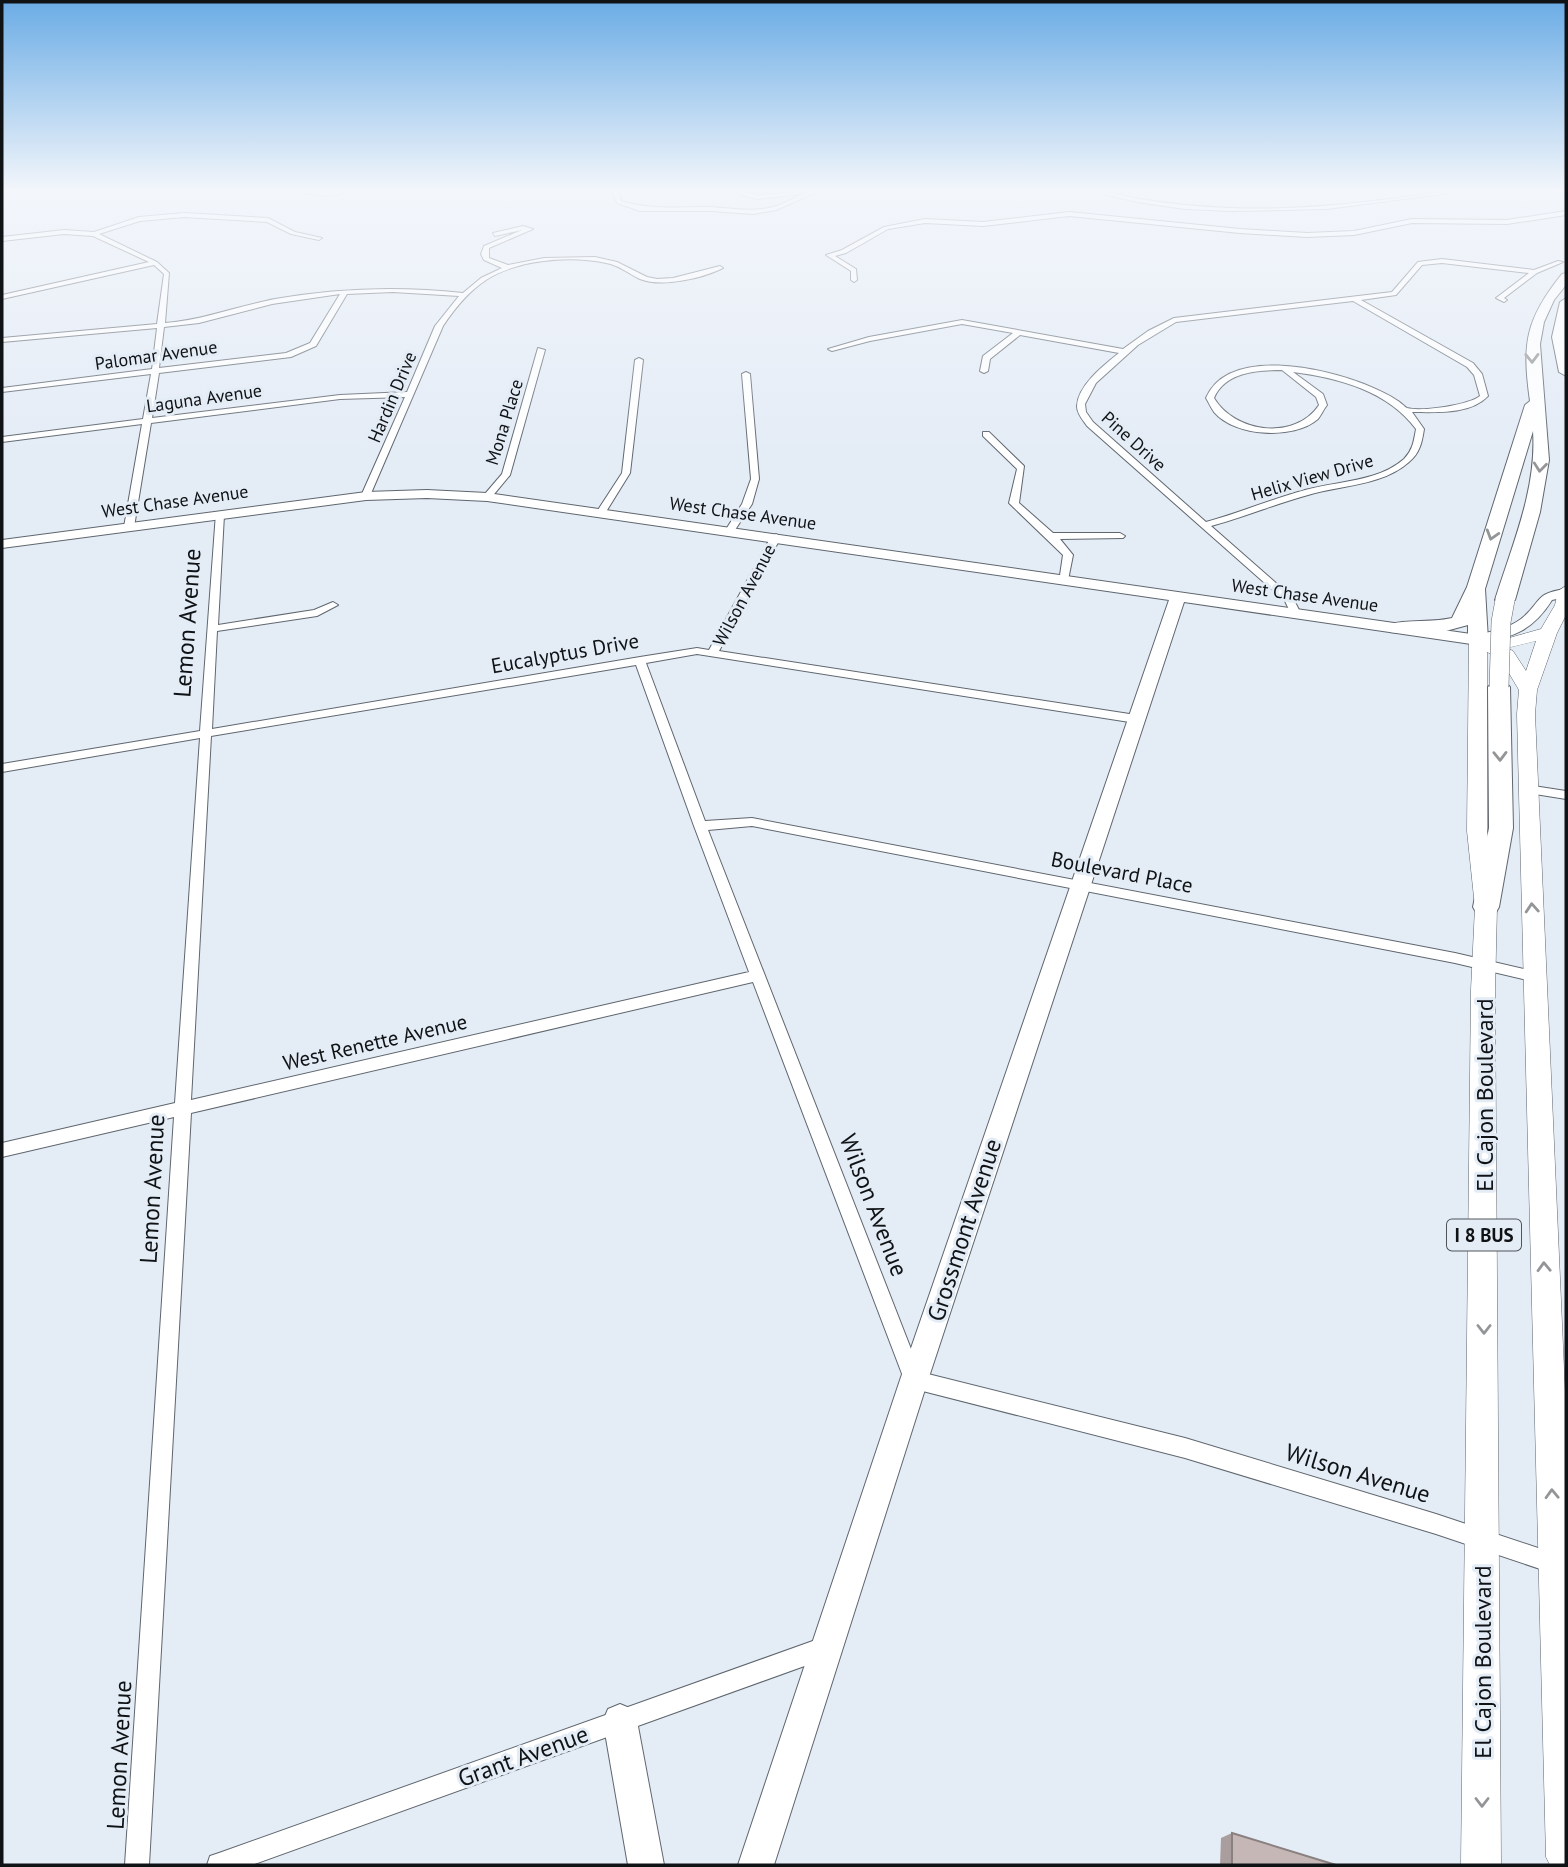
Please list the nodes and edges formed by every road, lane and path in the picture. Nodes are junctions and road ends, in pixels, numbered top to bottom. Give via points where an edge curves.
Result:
1 (89, 277) edge
2 (168, 277) edge
3 (486, 277) edge
4 (643, 277) edge
5 (685, 277) edge
6 (1408, 277) edge
7 (1528, 277) edge
8 (1566, 277) edge
9 (344, 293) junction
10 (466, 295) junction
11 (2, 297) edge
12 (1353, 298) junction
13 (1504, 300) dead end
14 (1566, 302) edge
15 (162, 325) junction
16 (1019, 332) junction
17 (2, 341) edge
18 (832, 349) dead end
19 (541, 350) dead end
20 (1125, 352) junction
21 (639, 360) dead end
22 (1284, 368) junction
23 (984, 371) dead end
24 (1566, 372) edge
25 (155, 373) junction
26 (746, 374) dead end
27 (2, 390) edge
28 (411, 394) junction
29 (1535, 400) junction
30 (1405, 410) junction
31 (146, 422) junction
32 (986, 434) dead end
33 (2, 439) edge
34 (366, 496) junction
35 (487, 498) junction
36 (601, 513) junction
37 (219, 515) junction
38 (1204, 525) junction
39 (129, 527) junction
40 (730, 531) junction
41 (1050, 536) junction
42 (776, 537) junction
43 (1120, 537) dead end
44 (2, 544) edge
45 (1063, 580) junction
46 (1476, 587) junction
47 (1565, 592) edge
48 (1178, 596) junction
49 (333, 605) dead end
50 (1296, 614) junction
51 (1397, 628) junction
52 (212, 629) junction
53 (1548, 633) junction
54 (1478, 640) junction
55 (713, 653) junction
56 (640, 660) junction
57 (1528, 690) junction
58 (1136, 719) junction
59 (205, 734) junction
60 (2, 768) edge
61 (1527, 789) junction
62 (1566, 795) edge
63 (700, 826) junction
64 (1079, 885) junction
65 (1486, 907) junction
66 (1486, 966) junction
67 (757, 976) junction
68 (1536, 976) junction
69 (181, 1109) junction
70 (2, 1150) edge
71 (914, 1380) junction
72 (1482, 1538) junction
73 (1555, 1563) junction
74 (827, 1647) junction
75 (620, 1721) junction
76 (1566, 1857) edge
77 (137, 1865) edge
78 (219, 1865) edge
79 (646, 1865) edge
80 (756, 1865) edge
81 (1482, 1865) edge

1 - 11 street
2 - 15 street
3 - 10 street, Hardin Drive
4 - 5 street, Hardin Drive via 656,281
6 - 12 street, Pine Drive via 1394,294
7 - 13 street via 1499,298
8 -> 29 highway, I 8 BUS via 1546,306 1532,344
9 - 10 street via 414,289
9 - 15 street
9 - 25 street, Palomar Avenue via 313,344 288,355
10 - 28 street, Hardin Drive via 439,326
12 - 20 street, Pine Drive via 1174,320
12 - 30 street via 1470,365 1478,374 1484,396 1481,401 1466,407
14 - 24 highway via 1558,327
15 - 17 street
15 - 25 street
16 - 18 street via 962,322
16 - 20 street
16 - 23 street via 986,358
19 - 35 street, Mona Place via 506,475
20 - 38 street, Pine Drive via 1086,390 1083,415
21 - 36 street via 626,473
22 - 22 street via 1228,377 1211,392 1212,404 1222,418 1246,428 1276,430 1305,424 1320,413 1323,402
22 - 30 street via 1337,377
25 - 27 street, Palomar Avenue
25 - 31 street
26 - 40 street via 755,479 747,504
28 - 31 street, Laguna Avenue via 340,397
28 - 34 street, Hardin Drive
29 -> 46 highway
29 -> 65 highway, I 8 BUS, bridge via 1541,438 1539,479 1501,622 1501,828
30 - 38 street, Helix View Drive via 1415,420 1420,437 1415,450 1396,468
31 - 33 street, Laguna Avenue
31 - 39 street
32 - 41 street via 1021,468 1014,503
34 - 35 main road, West Chase Avenue
34 - 37 main road, West Chase Avenue
35 - 36 main road, West Chase Avenue
36 - 40 main road, West Chase Avenue
37 - 39 main road, West Chase Avenue
37 - 52 street, Lemon Avenue
38 - 50 street, Pine Drive via 1289,600
39 - 44 main road, West Chase Avenue
40 - 42 main road, West Chase Avenue
41 - 43 street
41 - 45 street via 1068,555
42 - 45 main road, West Chase Avenue
42 - 55 street, Wilson Avenue
45 - 48 main road, West Chase Avenue
46 - 51 highway via 1460,622 1431,629
46 - 54 highway
47 - 53 main road, I 8 BUS
47 - 54 main road via 1546,597 1524,626
48 - 50 main road, West Chase Avenue
48 - 58 main road, Grossmont Avenue
49 - 52 street via 317,613
50 - 51 main road, West Chase Avenue
51 - 54 main road, West Chase Avenue
52 - 59 street, Lemon Avenue
53 - 54 main road via 1509,643
53 - 57 main road, I 8 BUS
54 - 57 main road via 1507,655
54 - 65 main road, El Cajon Boulevard via 1477,831
55 - 56 street, Eucalyptus Drive via 696,651
55 - 58 street, Eucalyptus Drive
56 - 59 street, Eucalyptus Drive
56 - 63 street, Wilson Avenue
57 - 61 main road, I 8 BUS
58 - 64 main road, Grossmont Avenue
59 - 60 street, Eucalyptus Drive
59 - 69 street, Lemon Avenue
61 - 62 street
68 -> 61 main road, I 8 BUS
63 - 64 street, Boulevard Place via 752,822
63 - 67 street, Wilson Avenue
64 - 66 street, Boulevard Place
64 - 71 main road, Grossmont Avenue
65 - 66 main road, El Cajon Boulevard / I 8 BUS
66 - 68 street, Boulevard Place
66 -> 72 main road, El Cajon Boulevard / I 8 BUS
67 - 69 street, West Renette Avenue
67 - 71 street, Wilson Avenue
73 -> 68 main road, I 8 BUS
69 - 70 street, West Renette Avenue
69 - 77 street, Lemon Avenue
71 - 72 street, Wilson Avenue via 1185,1448
71 - 74 main road, Grossmont Avenue
72 - 73 street, Wilson Avenue
72 -> 81 main road, El Cajon Boulevard / I 8 BUS
73 - 76 main road, I 8 BUS
74 - 75 street, Grant Avenue
74 - 80 main road, Grossmont Avenue
75 - 78 street, Grant Avenue
75 - 79 main road

